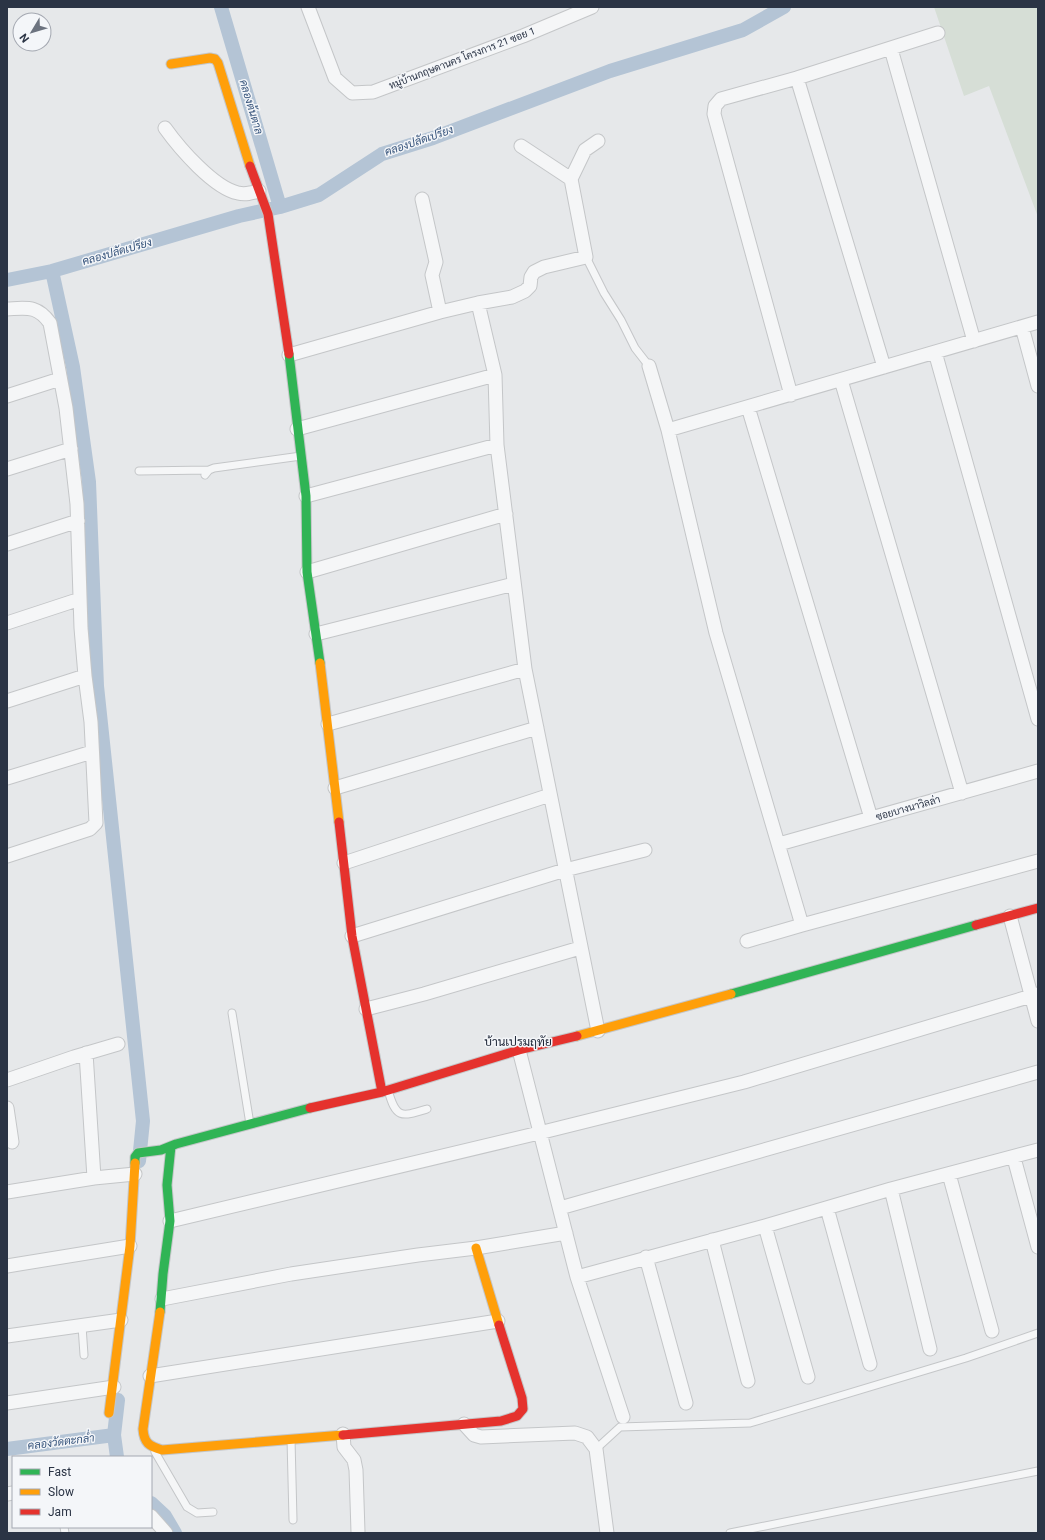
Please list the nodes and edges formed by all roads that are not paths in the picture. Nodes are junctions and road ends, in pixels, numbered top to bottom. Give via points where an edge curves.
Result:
1 (308, 7) edge
2 (592, 7) edge
3 (938, 34) dead end
4 (891, 49) junction
5 (171, 64) dead end
6 (797, 78) junction
7 (165, 128) dead end
8 (598, 141) dead end
9 (521, 146) dead end
10 (571, 179) junction
11 (262, 195) junction
12 (422, 199) dead end
13 (586, 257) junction
14 (478, 303) junction
15 (7, 309) edge
16 (440, 312) junction
17 (1038, 322) edge
18 (1022, 327) junction
19 (974, 341) junction
20 (935, 352) junction
21 (289, 355) junction
22 (649, 366) joint
23 (884, 367) junction
24 (495, 375) junction
25 (60, 379) junction
26 (841, 380) junction
27 (1038, 386) edge
28 (791, 395) junction
29 (7, 396) edge
30 (748, 407) junction
31 (297, 429) junction
32 (668, 430) junction
33 (497, 444) junction
34 (71, 449) junction
35 (301, 456) junction
36 (7, 469) edge
37 (139, 471) dead end
38 (306, 496) junction
39 (506, 514) junction
40 (78, 521) junction
41 (7, 544) edge
42 (307, 572) junction
43 (514, 584) junction
44 (80, 599) junction
45 (7, 623) edge
46 (316, 634) junction
47 (525, 669) junction
48 (84, 676) junction
49 (7, 701) edge
50 (1038, 719) edge
51 (328, 724) junction
52 (537, 728) junction
53 (92, 752) junction
54 (1038, 771) edge
55 (7, 778) edge
56 (335, 788) junction
57 (962, 793) junction
58 (550, 795) junction
59 (871, 818) junction
60 (779, 844) junction
61 (645, 850) dead end
62 (7, 856) edge
63 (1038, 861) edge
64 (344, 863) junction
65 (565, 870) junction
66 (1038, 908) edge
67 (1010, 916) junction
68 (802, 925) junction
69 (352, 936) junction
70 (747, 942) dead end
71 (580, 948) junction
72 (1035, 995) edge
73 (366, 1009) junction
74 (232, 1013) dead end
75 (1038, 1021) edge
76 (598, 1031) junction
77 (118, 1044) dead end
78 (519, 1050) junction
79 (86, 1054) junction
80 (1038, 1072) edge
81 (7, 1080) edge
82 (385, 1091) junction
83 (7, 1108) edge
84 (427, 1109) dead end
85 (250, 1124) junction
86 (540, 1133) junction
87 (12, 1142) dead end
88 (171, 1146) junction
89 (1038, 1150) edge
90 (1014, 1158) junction
91 (135, 1174) junction
92 (949, 1174) junction
93 (94, 1178) junction
94 (891, 1189) junction
95 (7, 1192) edge
96 (560, 1208) junction
97 (827, 1208) junction
98 (170, 1221) junction
99 (765, 1226) junction
100 (566, 1233) junction
101 (712, 1240) junction
102 (130, 1246) junction
103 (1038, 1247) edge
104 (476, 1248) junction
105 (646, 1257) junction
106 (7, 1266) edge
107 (577, 1277) junction
108 (162, 1299) junction
109 (121, 1320) junction
110 (498, 1321) junction
111 (82, 1326) junction
112 (992, 1332) dead end
113 (1038, 1333) edge
114 (7, 1336) edge
115 (930, 1349) dead end
116 (84, 1355) dead end
117 (870, 1364) dead end
118 (150, 1376) junction
119 (808, 1377) dead end
120 (748, 1382) dead end
121 (114, 1388) junction
122 (7, 1403) edge
123 (686, 1403) dead end
124 (109, 1413) dead end
125 (623, 1417) dead end
126 (464, 1424) junction
127 (343, 1434) junction
128 (291, 1439) junction
129 (152, 1447) junction
130 (596, 1449) junction
131 (1038, 1471) edge
132 (213, 1512) dead end
133 (152, 1517) edge
134 (293, 1520) dead end
135 (358, 1532) edge
136 (166, 1533) edge
137 (607, 1533) edge
138 (730, 1533) edge

1 - 2 street, หมู่บ้านกฤษดานคร โครงการ 21 ซอย 1 via 335,78 352,93 372,92 523,36
3 - 4 street
4 - 6 street
4 - 19 street
5 - 11 street via 210,58 218,63 250,167
6 - 23 street
6 - 28 street via 722,99 715,106 714,114
7 - 11 street via 178,147 216,183 239,194
8 - 10 street via 585,150
9 - 10 street
10 - 13 street
11 - 21 street via 268,214
12 - 16 street via 436,262 432,275
13 - 14 street via 544,267 534,272 530,286 512,297
13 - 22 lane via 635,348
14 - 16 street
14 - 24 street
15 - 25 street via 36,310 45,316 50,323
16 - 21 street
17 - 18 street
18 - 19 street
18 - 27 street
19 - 20 street
20 - 23 street
20 - 50 street
21 - 31 street
22 - 32 street
23 - 26 street
24 - 31 street
24 - 33 street
25 - 29 street
25 - 34 street
26 - 28 street
26 - 57 street
28 - 30 street
30 - 32 street
30 - 59 street
31 - 35 street
32 - 60 street via 716,633
33 - 38 street
33 - 39 street
34 - 36 street
34 - 40 street
35 - 37 lane via 214,468 207,473
35 - 38 street
38 - 42 street
39 - 42 street
39 - 43 street
40 - 41 street
40 - 44 street
42 - 46 street
43 - 46 street
43 - 47 street
44 - 45 street
44 - 48 street
46 - 51 street
47 - 51 street
47 - 52 street
48 - 49 street
48 - 53 street via 91,722
51 - 56 street
52 - 56 street
52 - 58 street
53 - 55 street
53 - 62 street via 95,826
54 - 57 street, ซอยบางนาวิลล่า
56 - 64 street
57 - 59 street, ซอยบางนาวิลล่า
58 - 64 street
58 - 65 street
59 - 60 street, ซอยบางนาวิลล่า
60 - 68 street
61 - 65 street
63 - 68 street
64 - 69 street
65 - 69 street
65 - 71 street
66 - 67 street
67 - 72 street
67 - 76 street
68 - 70 street
69 - 73 street
71 - 73 street
71 - 76 street
72 - 75 street
72 - 86 street via 744,1082
73 - 82 street
74 - 85 lane
76 - 78 street
77 - 79 street
78 - 82 street
78 - 86 street
79 - 81 street
79 - 93 street
80 - 96 street
82 - 84 lane via 398,1113 407,1115
82 - 85 street
83 - 87 street
85 - 88 street
86 - 96 street
86 - 98 street
88 - 91 street via 135,1156
88 - 98 street via 167,1185
89 - 90 street
90 - 92 street
90 - 103 street
91 - 93 street
91 - 102 street
92 - 94 street
92 - 112 street
93 - 95 street
94 - 97 street
94 - 115 street
96 - 100 street
97 - 99 street
97 - 117 street
98 - 108 street
99 - 101 street
99 - 119 street
100 - 104 street
100 - 107 street
101 - 105 street
101 - 120 street
102 - 106 street
102 - 109 street
104 - 108 street via 418,1254 291,1274
104 - 110 street
105 - 107 street
105 - 123 street
107 - 125 street
108 - 118 street
109 - 111 street
109 - 121 street
110 - 118 street
110 - 126 street via 522,1398 522,1409 517,1416 501,1421
111 - 114 street
111 - 116 lane
113 - 130 lane via 966,1358 750,1423 620,1427
118 - 129 street via 143,1429 144,1439
121 - 122 street
121 - 124 street
126 - 127 street
126 - 130 street via 474,1435 481,1437 575,1433 587,1437
127 - 128 street
127 - 135 street via 344,1447 354,1460 356,1470
128 - 129 street via 162,1450
128 - 134 lane
129 - 132 lane via 187,1507 197,1513
130 - 137 street
131 - 138 lane
133 - 136 street

